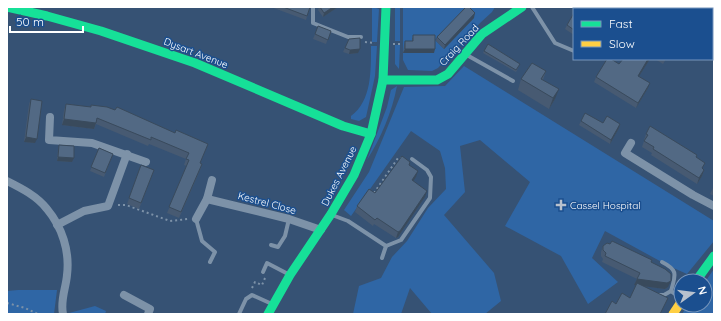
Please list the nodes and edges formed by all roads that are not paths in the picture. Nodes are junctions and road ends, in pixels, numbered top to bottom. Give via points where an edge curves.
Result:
1 (7, 7) edge
2 (313, 7) edge
3 (386, 7) edge
4 (522, 7) edge
5 (532, 7) edge
6 (508, 11) edge
7 (48, 12) edge
8 (360, 37) edge
9 (573, 51) edge
10 (465, 54) junction
11 (383, 80) junction
12 (513, 81) dead end
13 (50, 118) dead end
14 (371, 134) junction
15 (631, 143) dead end
16 (127, 154) junction
17 (412, 159) road end
18 (146, 162) dead end
19 (212, 180) dead end
20 (7, 181) edge
21 (207, 199) junction
22 (714, 206) edge
23 (331, 214) junction
24 (197, 216) joint
25 (289, 219) junction
26 (57, 226) junction
27 (321, 230) junction
28 (271, 245) dead end
29 (386, 246) junction
30 (714, 256) edge
31 (382, 258) dead end
32 (210, 262) dead end
33 (662, 262) dead end
34 (263, 272) dead end
35 (702, 273) edge
36 (290, 275) junction
37 (672, 290) joint
38 (124, 295) dead end
39 (655, 295) edge
40 (273, 304) junction
41 (63, 314) edge
42 (148, 314) edge
43 (239, 314) edge
44 (268, 314) edge

1 - 7 street, Dysart Avenue
2 - 8 lane via 313,23 348,37
3 - 11 street, Dukes Avenue
4 - 6 street, Craig Road
5 - 9 lane via 555,43
6 - 10 street, Craig Road via 482,34
7 - 14 street, Dysart Avenue via 195,62 343,126
10 - 11 street, Craig Road via 448,74 437,80
10 - 12 lane
11 - 14 street, Dukes Avenue
13 - 16 street via 49,140 92,143
14 - 23 street, Dukes Avenue via 354,175
15 - 22 street via 625,153
16 - 18 street
16 - 26 street via 108,206 84,211
17 - 29 lane via 427,170 431,177 430,198 401,240
19 - 21 street
20 - 26 street via 37,199 47,208
21 - 24 street
21 - 25 street, Kestrel Close
23 - 27 street, Dukes Avenue
23 - 29 lane via 348,221
24 - 32 lane via 202,241 215,252
25 - 27 street, Kestrel Close
25 - 28 lane via 285,236 278,247
26 - 41 street via 66,246 68,262
27 - 36 street, Dukes Avenue
29 - 31 lane
30 - 35 street
33 - 37 lane via 674,270
34 - 36 lane via 267,263
36 - 40 street, Dukes Avenue
37 - 39 lane via 664,295
38 - 42 street via 150,309
40 - 43 lane via 252,295 246,299
40 - 44 street, Dukes Avenue

